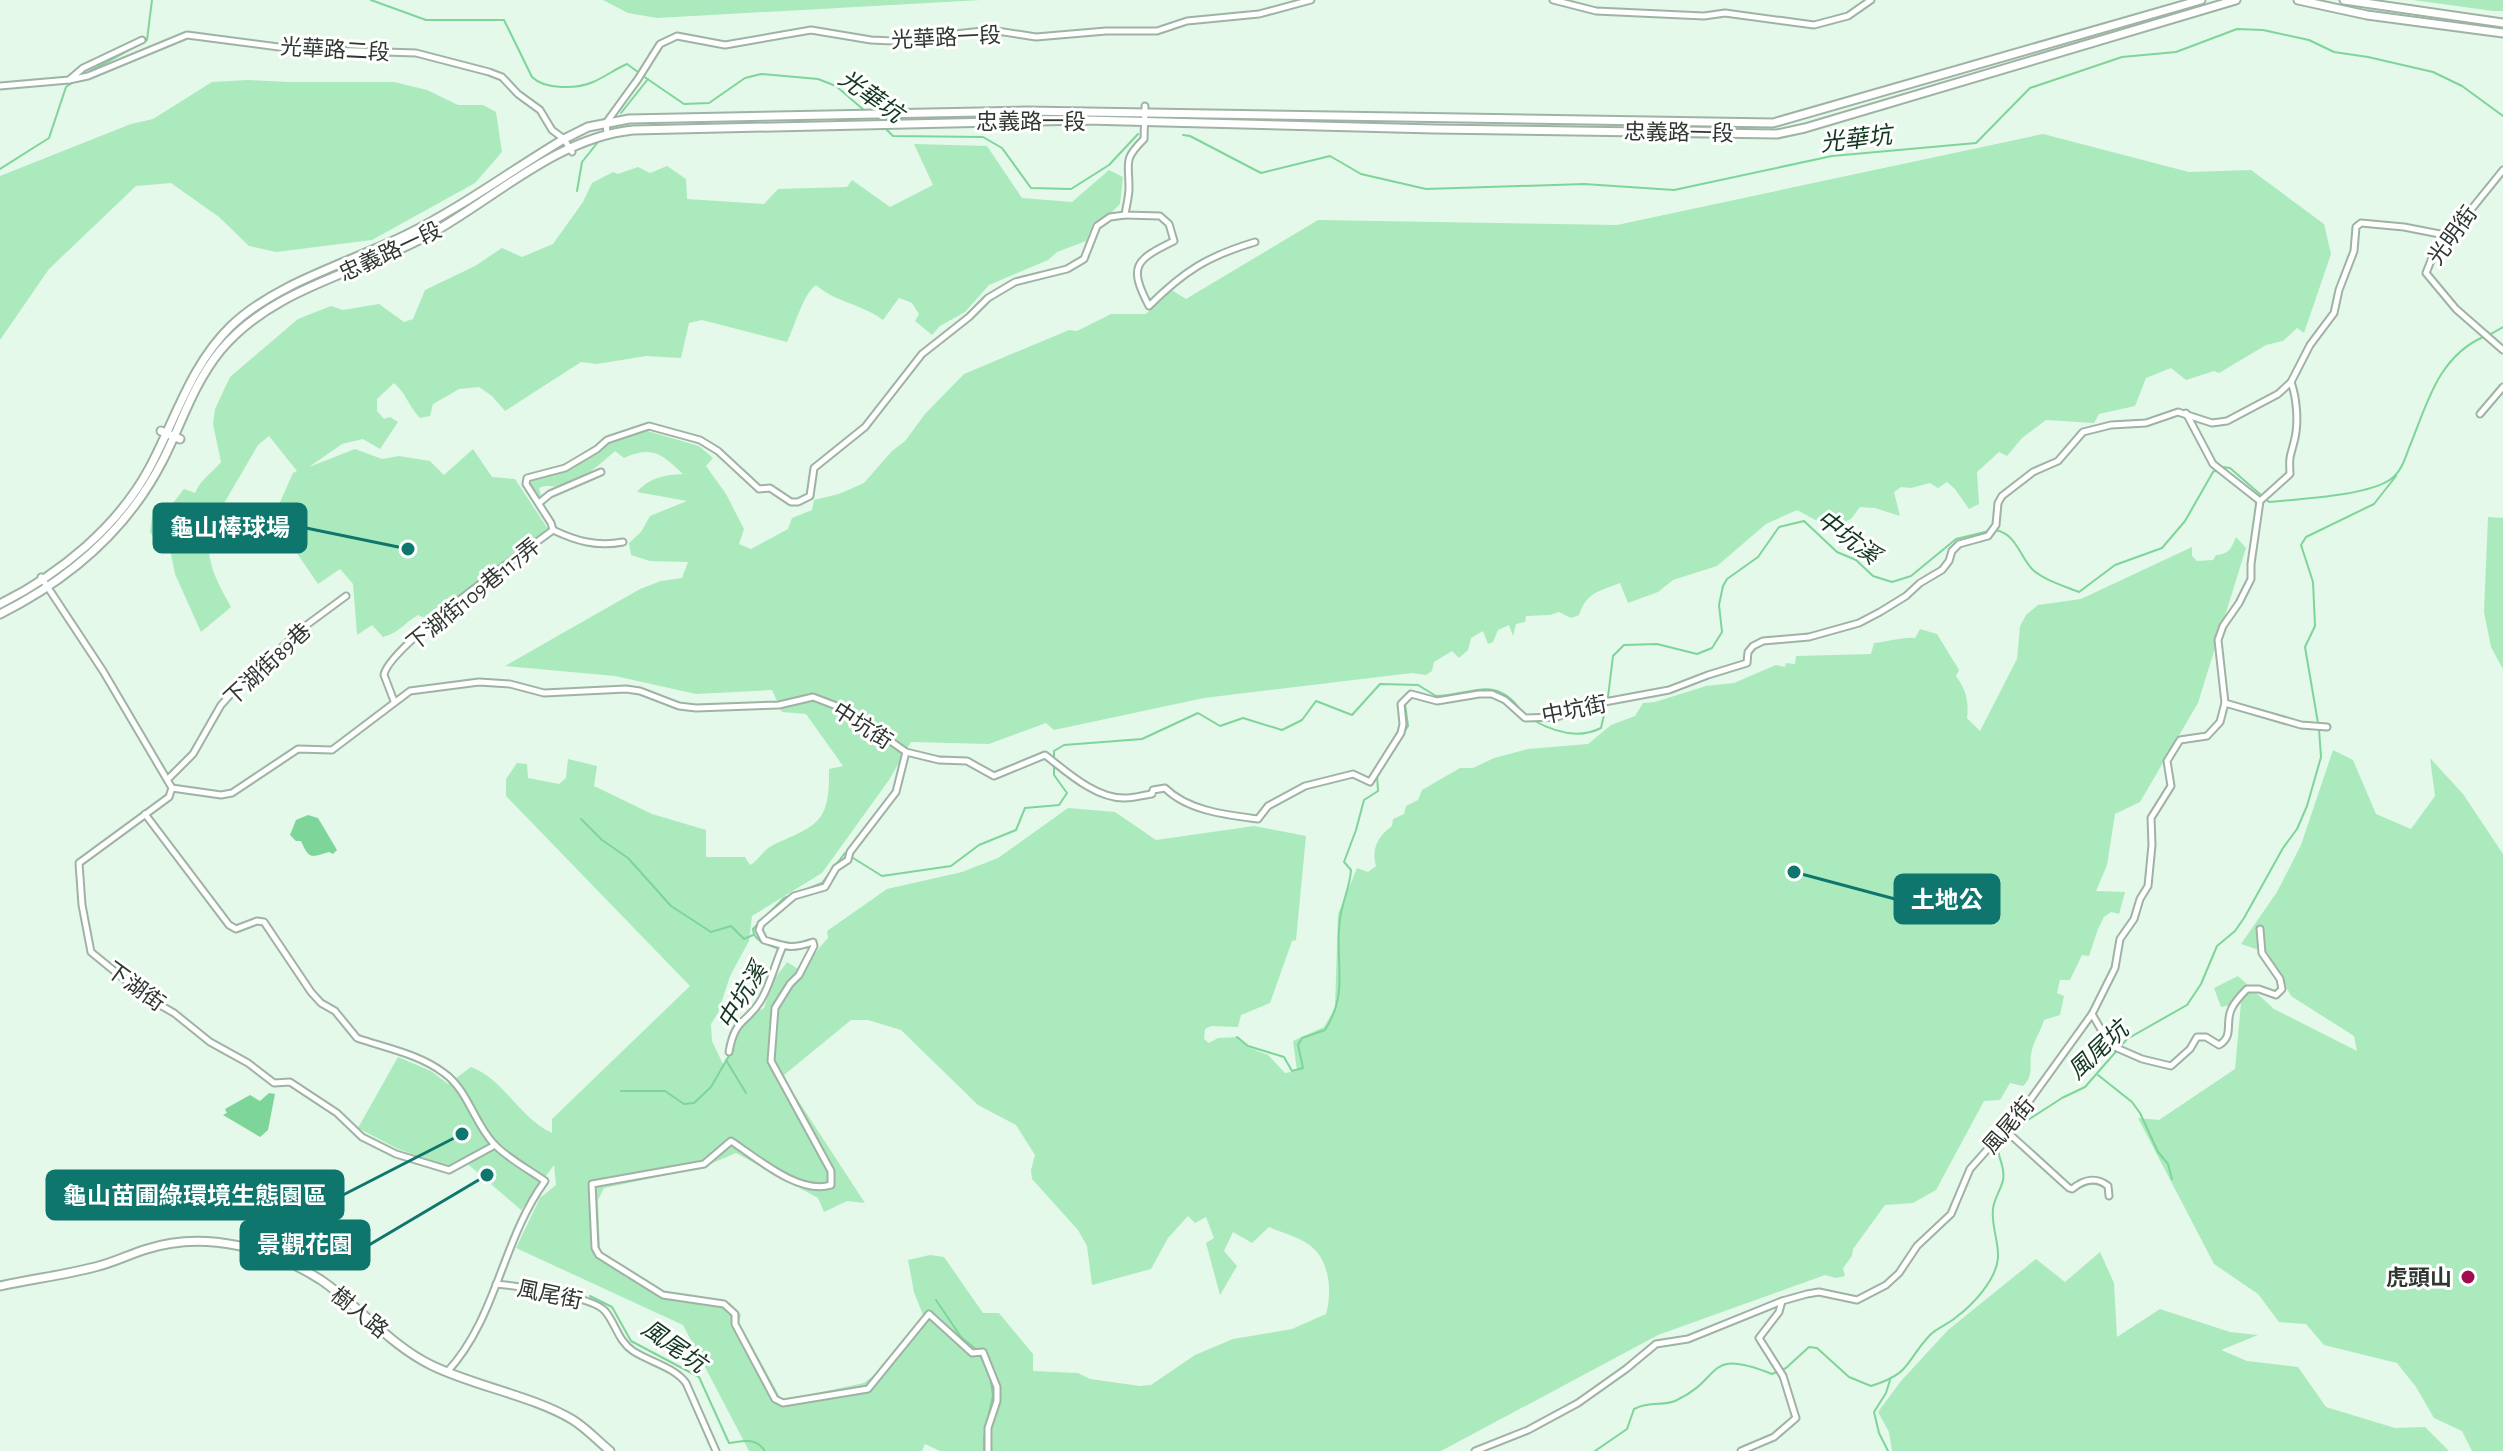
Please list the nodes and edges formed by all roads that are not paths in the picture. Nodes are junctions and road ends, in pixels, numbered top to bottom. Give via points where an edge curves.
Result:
1 (1311, 0) edge
2 (1553, 0) edge
3 (1871, 0) edge
4 (2201, 0) edge
5 (2236, 0) edge
6 (2298, 0) edge
7 (2344, 0) edge
8 (2129, 18) junction
9 (2503, 23) edge
10 (2134, 33) junction
11 (2503, 33) edge
12 (142, 40) dead end
13 (69, 80) junction
14 (0, 86) edge
15 (1889, 89) junction
16 (1894, 104) junction
17 (1145, 109) junction
18 (914, 110) junction
19 (1321, 113) junction
20 (1511, 117) junction
21 (606, 123) junction
22 (1146, 123) junction
23 (914, 126) junction
24 (1321, 129) junction
25 (1510, 132) junction
26 (607, 133) junction
27 (564, 139) junction
28 (570, 150) junction
29 (2503, 170) edge
30 (1125, 215) junction
31 (2450, 236) junction
32 (1255, 242) dead end
33 (376, 247) junction
34 (381, 260) junction
35 (2503, 350) edge
36 (2291, 382) junction
37 (2503, 387) edge
38 (2186, 413) junction
39 (2480, 414) dead end
40 (170, 435) junction
41 (601, 472) dead end
42 (2260, 501) junction
43 (539, 503) junction
44 (553, 530) junction
45 (623, 542) dead end
46 (42, 579) junction
47 (48, 589) junction
48 (346, 596) dead end
49 (0, 604) edge
50 (0, 614) edge
51 (394, 701) junction
52 (2225, 703) junction
53 (2327, 727) dead end
54 (906, 752) junction
55 (169, 778) junction
56 (172, 788) junction
57 (145, 814) junction
58 (2260, 929) dead end
59 (781, 950) junction
60 (2092, 1014) junction
61 (729, 1052) dead end
62 (2007, 1131) junction
63 (495, 1145) junction
64 (2109, 1196) dead end
65 (496, 1284) junction
66 (0, 1286) edge
67 (1782, 1301) junction
68 (447, 1372) junction
69 (610, 1451) edge
70 (716, 1451) edge
71 (988, 1451) edge
72 (1475, 1451) edge
73 (1741, 1451) edge

1 - 21 street, 光華路一段 via 1157,31 1036,37 991,30 893,41 811,30 725,45 677,36 660,44
2 - 3 street via 1596,11 1725,13 1814,25 1848,16
4 - 8 main road, 忠義路一段
5 - 10 main road, 忠義路一段
6 - 11 main road
7 - 9 main road
8 - 10 main road
8 - 15 main road, 忠義路一段
10 - 16 main road, 忠義路一段
12 - 13 street
13 - 14 street, 光華路二段
13 - 27 street, 光華路二段 via 187,35 294,49 416,53 502,77
15 - 16 main road
15 - 20 main road, 忠義路一段 via 1773,123
16 - 25 main road, 忠義路一段 via 1777,134
17 - 18 main road, 忠義路一段
17 - 19 main road, 忠義路一段
17 - 22 street
18 - 21 main road, 忠義路一段
18 - 23 main road
19 - 20 main road, 忠義路一段
19 - 24 main road
20 - 25 main road
21 - 26 street
21 - 27 main road, 忠義路一段
22 - 23 main road, 忠義路一段
22 - 24 main road, 忠義路一段
22 - 30 street via 1144,139 1126,162
23 - 26 main road, 忠義路一段
24 - 25 main road, 忠義路一段
26 - 28 main road, 忠義路一段
27 - 28 street, 光華路二段
27 - 33 main road, 忠義路一段 via 439,217
28 - 34 main road, 忠義路一段
29 - 31 street, 光明街
30 - 32 street via 1160,216 1174,241 1145,256 1139,267 1136,280 1149,306 1177,278 1220,252
30 - 43 street via 1097,226 1084,259 1059,273 1015,282 922,354 865,427 814,468 812,490 805,499 791,502 770,488 759,489 700,440 649,426 607,440 565,468 527,478
31 - 35 street, 光明街 via 2426,273 2456,309
31 - 36 street via 2375,224 2356,227 2354,251 2334,313
33 - 34 main road
33 - 40 main road, 忠義路一段 via 279,293 233,324 197,367
34 - 40 main road, 忠義路一段 via 283,299 238,332 203,376
36 - 38 street, 中坑街 via 2227,421 2212,423
36 - 42 street via 2296,405 2290,474
37 - 39 street
38 - 42 street via 2213,464
38 - 54 street, 中坑街 via 2083,432 2058,461 2002,496 1988,536 1959,544 1942,570 1859,623 1809,637 1763,641 1748,652 1747,663 1680,688 1583,706 1557,717 1528,717 1492,694 1437,701 1407,695 1401,704 1401,733 1370,782 1353,774 1305,786 1268,806 1258,819 1229,817 1165,788 1123,798 1079,781 1045,755 994,776 967,761
40 - 46 main road, 忠義路一段 via 125,503 81,550
40 - 47 main road, 忠義路一段 via 149,486 117,528
41 - 43 street
42 - 52 street via 2251,579 2218,640
43 - 44 street
44 - 45 street via 585,543
44 - 51 street, 下湖街109巷117弄 via 387,665 384,675
46 - 47 street
46 - 49 main road, 忠義路一段
47 - 50 main road, 忠義路一段
47 - 55 street
48 - 55 street, 下湖街89巷 via 240,684 221,705 193,754
51 - 54 street, 中坑街 via 410,691 479,682 544,693 626,689 679,706 779,705 813,697 847,710
51 - 56 street, 中坑街 via 332,750 298,749 232,793
52 - 53 street via 2301,725
52 - 60 street, 風尾街 via 2214,731 2180,740 2167,761 2171,786 2151,818 2148,886 2120,939 2115,968
54 - 59 street via 896,792 848,860 825,887 794,896 761,924 764,940
55 - 56 street
56 - 57 street, 下湖街 via 169,797
57 - 63 street via 229,925 236,929 264,922 311,992 357,1038 410,1055 446,1074
57 - 63 street, 下湖街 via 79,863 91,952 210,1042 274,1083 290,1082 362,1137 396,1154 449,1170
58 - 60 street via 2262,953 2280,979 2280,993 2247,989 2231,1010 2227,1040 2219,1045 2197,1037 2171,1066 2142,1059 2110,1045
59 - 61 street via 762,999 739,1022
59 - 71 street via 813,942 814,946 775,1008 771,1061 831,1171 831,1185 801,1186 731,1141 704,1164 592,1184 595,1248 663,1295 724,1304 735,1314 735,1324 775,1399 783,1403 868,1389 929,1314 972,1353 983,1352 997,1387
60 - 62 street, 風尾街
62 - 64 street via 2069,1188 2096,1180 2108,1186
62 - 67 street, 風尾街 via 1970,1169 1951,1214 1886,1285 1857,1300 1819,1292
63 - 65 street via 545,1181 514,1235
65 - 68 street via 477,1331
65 - 70 street, 風尾街 via 604,1309 624,1345 679,1374
66 - 68 main road, 樹人路 via 98,1267 173,1243 225,1242 288,1262 317,1278 411,1354
67 - 72 street, 風尾街 via 1688,1339 1656,1344 1570,1408
67 - 73 street via 1759,1338 1780,1371 1796,1418 1774,1437
68 - 69 main road, 樹人路 via 572,1419

